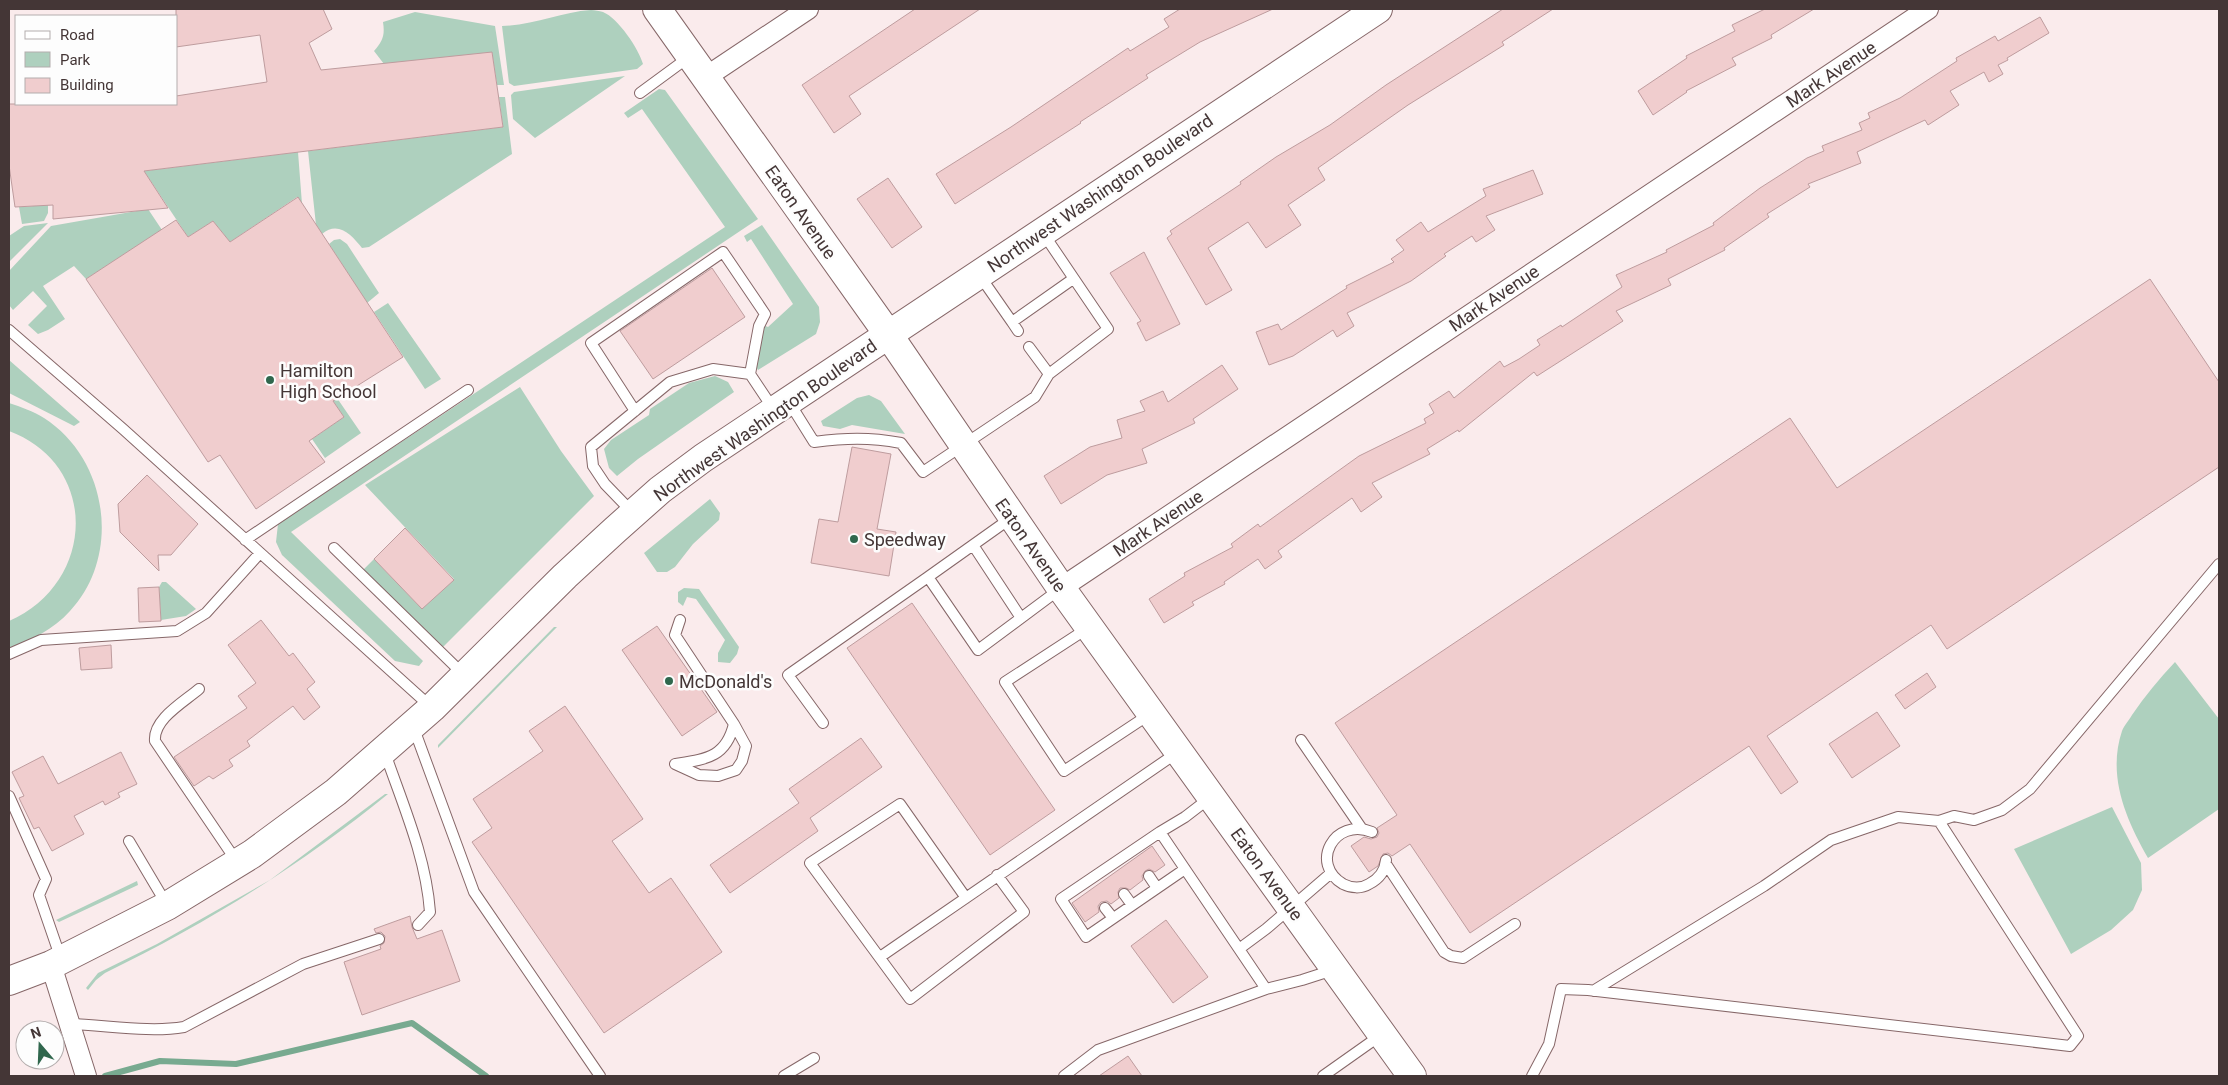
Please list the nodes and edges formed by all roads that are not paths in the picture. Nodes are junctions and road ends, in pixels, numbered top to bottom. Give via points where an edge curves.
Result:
1 (657, 9) edge
2 (808, 9) edge
3 (1378, 9) edge
4 (1928, 9) edge
5 (699, 66) junction
6 (640, 93) dead end
7 (1042, 232) junction
8 (979, 274) junction
9 (1073, 279) junction
10 (9, 330) edge
11 (888, 334) junction
12 (1029, 347) dead end
13 (750, 374) junction
14 (1049, 374) junction
15 (468, 390) dead end
16 (782, 406) junction
17 (637, 410) junction
18 (962, 444) junction
19 (634, 513) junction
20 (1012, 517) junction
21 (245, 540) junction
22 (973, 545) junction
23 (334, 548) dead end
24 (260, 553) junction
25 (2219, 564) edge
26 (928, 577) junction
27 (1061, 588) junction
28 (1021, 618) junction
29 (680, 620) dead end
30 (1088, 627) junction
31 (9, 654) edge
32 (464, 676) junction
33 (199, 689) dead end
34 (1151, 714) junction
35 (422, 717) junction
36 (823, 723) dead end
37 (734, 724) junction
38 (1301, 740) dead end
39 (384, 750) junction
40 (1179, 752) junction
41 (9, 796) edge
42 (1211, 797) junction
43 (1939, 821) junction
44 (1160, 832) junction
45 (128, 841) dead end
46 (238, 863) junction
47 (1185, 869) junction
48 (1331, 873) junction
49 (997, 875) junction
50 (1149, 876) dead end
51 (1158, 888) junction
52 (1124, 894) dead end
53 (966, 898) junction
54 (1132, 905) junction
55 (167, 906) junction
56 (1105, 908) dead end
57 (1291, 908) junction
58 (1113, 918) junction
59 (1515, 924) dead end
60 (418, 925) dead end
61 (379, 939) dead end
62 (1239, 949) junction
63 (880, 957) junction
64 (56, 962) junction
65 (1335, 969) junction
66 (9, 981) edge
67 (1266, 989) junction
68 (1594, 991) junction
69 (70, 1024) junction
70 (1382, 1034) junction
71 (814, 1058) dead end
72 (1405, 1074) edge
73 (86, 1076) edge
74 (600, 1076) edge
75 (784, 1076) edge
76 (1064, 1076) edge
77 (1323, 1076) edge
78 (1532, 1076) edge

1 - 5 main road, Eaton Avenue
2 - 5 street
3 - 7 main road, Northwest Washington Boulevard
4 - 27 street, Mark Avenue
5 - 6 lane
5 - 11 main road, Eaton Avenue
7 - 8 main road, Northwest Washington Boulevard
7 - 9 lane
8 - 9 lane via 1015,327
8 - 11 main road, Northwest Washington Boulevard
9 - 14 lane via 1108,329
10 - 21 lane
11 - 16 main road, Northwest Washington Boulevard
11 - 18 main road, Eaton Avenue
12 - 14 lane
13 - 16 lane
13 - 17 lane via 713,369 670,382
13 - 17 lane via 758,326 765,314 723,252 591,343
14 - 18 lane via 1035,397
15 - 21 lane
16 - 18 lane via 814,442 875,438 901,443 923,472
16 - 19 main road, Northwest Washington Boulevard via 704,458
17 - 19 lane via 591,447 593,466 605,484
18 - 20 main road, Eaton Avenue
19 - 32 main road, Northwest Washington Boulevard
20 - 22 lane
20 - 27 main road, Eaton Avenue
21 - 24 lane
22 - 26 lane
22 - 28 lane
23 - 32 lane
24 - 31 lane via 206,613 177,631 41,640
24 - 35 lane
25 - 43 lane via 2030,789 2002,810 1984,817 1974,820 1954,816
26 - 28 lane via 978,650
26 - 36 lane via 788,675
27 - 28 lane
27 - 30 main road, Eaton Avenue
29 - 37 lane via 675,635
30 - 34 main road, Eaton Avenue
30 - 34 lane via 1005,682 1064,771
32 - 35 main road, Northwest Washington Boulevard
33 - 46 lane via 163,719 154,734 155,741
34 - 40 main road, Eaton Avenue
35 - 39 main road, Northwest Washington Boulevard
35 - 74 lane via 474,892
37 - 37 lane via 746,746 736,770 718,776 699,775 675,764 716,754 730,740
38 - 48 lane via 1367,830 1352,829 1335,837 1327,855
39 - 46 main road, Northwest Washington Boulevard via 336,792
39 - 60 lane via 428,885 430,912
40 - 42 main road, Eaton Avenue
40 - 49 lane
41 - 64 lane via 46,879 39,895
42 - 44 lane
42 - 57 main road, Eaton Avenue
43 - 68 lane via 1898,817 1831,840 1764,886
43 - 68 lane via 2078,1036 2070,1046
44 - 47 lane
44 - 58 lane via 1109,872 1061,900 1086,937
45 - 55 lane
46 - 55 main road, Northwest Washington Boulevard
47 - 51 lane
47 - 62 lane
48 - 57 lane
48 - 59 lane via 1342,883 1357,888 1375,881 1386,862 1444,952 1451,956 1463,958
49 - 53 lane
49 - 63 lane via 1024,912 910,999
50 - 51 lane
51 - 54 lane
52 - 54 lane
53 - 63 lane
53 - 63 lane via 900,804 810,863
54 - 58 lane
55 - 64 main road, Northwest Washington Boulevard
56 - 58 lane
57 - 62 lane
57 - 65 main road, Eaton Avenue
61 - 69 lane via 303,964 184,1027 164,1030
62 - 67 lane
64 - 66 main road, Northwest Washington Boulevard
64 - 69 street
65 - 67 lane
65 - 70 main road, Eaton Avenue
67 - 76 lane via 1098,1050
68 - 78 lane via 1561,989 1549,1044
69 - 73 street
70 - 72 main road, Eaton Avenue
70 - 77 lane
71 - 75 lane

